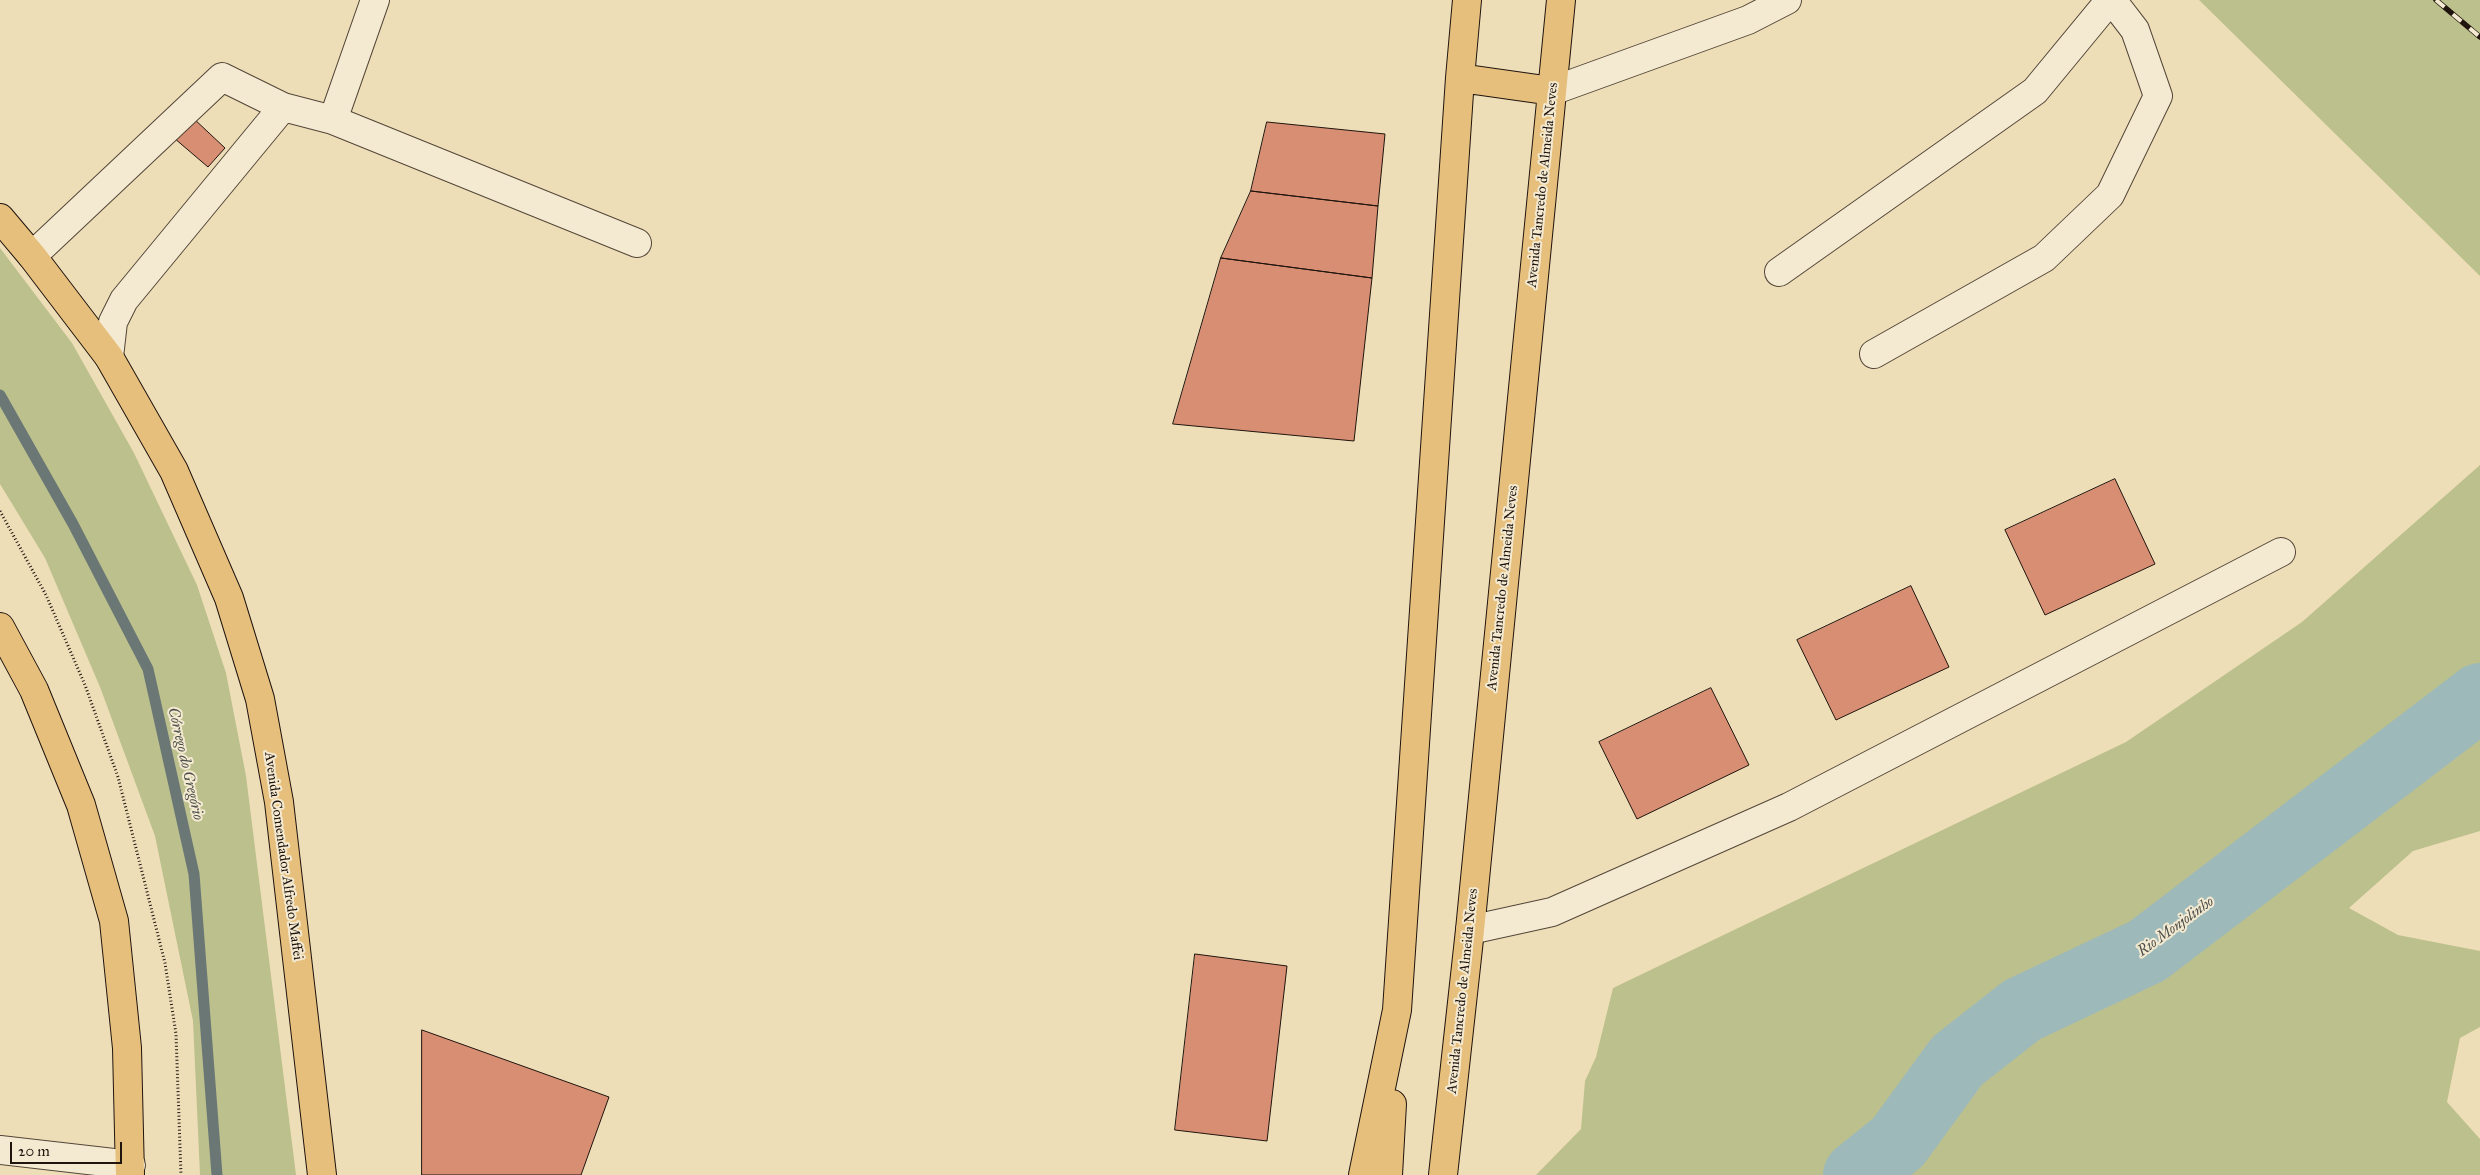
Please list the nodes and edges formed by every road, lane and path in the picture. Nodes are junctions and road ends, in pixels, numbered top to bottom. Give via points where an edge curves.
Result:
1 (375, 0) edge
2 (1467, 0) edge
3 (1561, 0) edge
4 (1787, 0) edge
5 (2111, 0) edge
6 (1460, 78) junction
7 (1552, 90) junction
8 (283, 107) junction
9 (333, 120) junction
10 (0, 218) edge
11 (637, 243) dead end
12 (32, 256) junction
13 (1779, 272) dead end
14 (1874, 354) dead end
15 (109, 357) junction
16 (2280, 552) dead end
17 (0, 627) edge
18 (1470, 930) junction
19 (1397, 1010) junction
20 (0, 1150) edge
21 (131, 1170) edge
22 (322, 1175) edge
23 (1363, 1175) edge
24 (1388, 1175) edge
25 (1443, 1175) edge

1 - 9 street
2 - 6 main road
3 - 7 main road, Avenida Tancredo de Almeida Neves
4 - 7 street via 1748,20
5 - 13 street via 2035,91
5 - 14 street via 2136,30 2158,96 2110,195 2044,258
6 - 7 main road
6 - 19 main road
7 - 18 main road, Avenida Tancredo de Almeida Neves
8 - 9 street
8 - 12 street via 222,77
8 - 15 street via 124,300 113,322
9 - 11 street
10 - 12 main road, Avenida Comendador Alfredo Maffei
12 - 15 main road, Avenida Comendador Alfredo Maffei
15 - 22 main road, Avenida Comendador Alfredo Maffei via 174,471 229,598 260,699 279,802
16 - 18 street via 1789,807 1552,912
17 - 21 main road via 34,690 81,805 114,921 127,1048
18 - 25 main road, Avenida Tancredo de Almeida Neves
19 - 23 main road
19 - 24 main road
20 - 21 street

